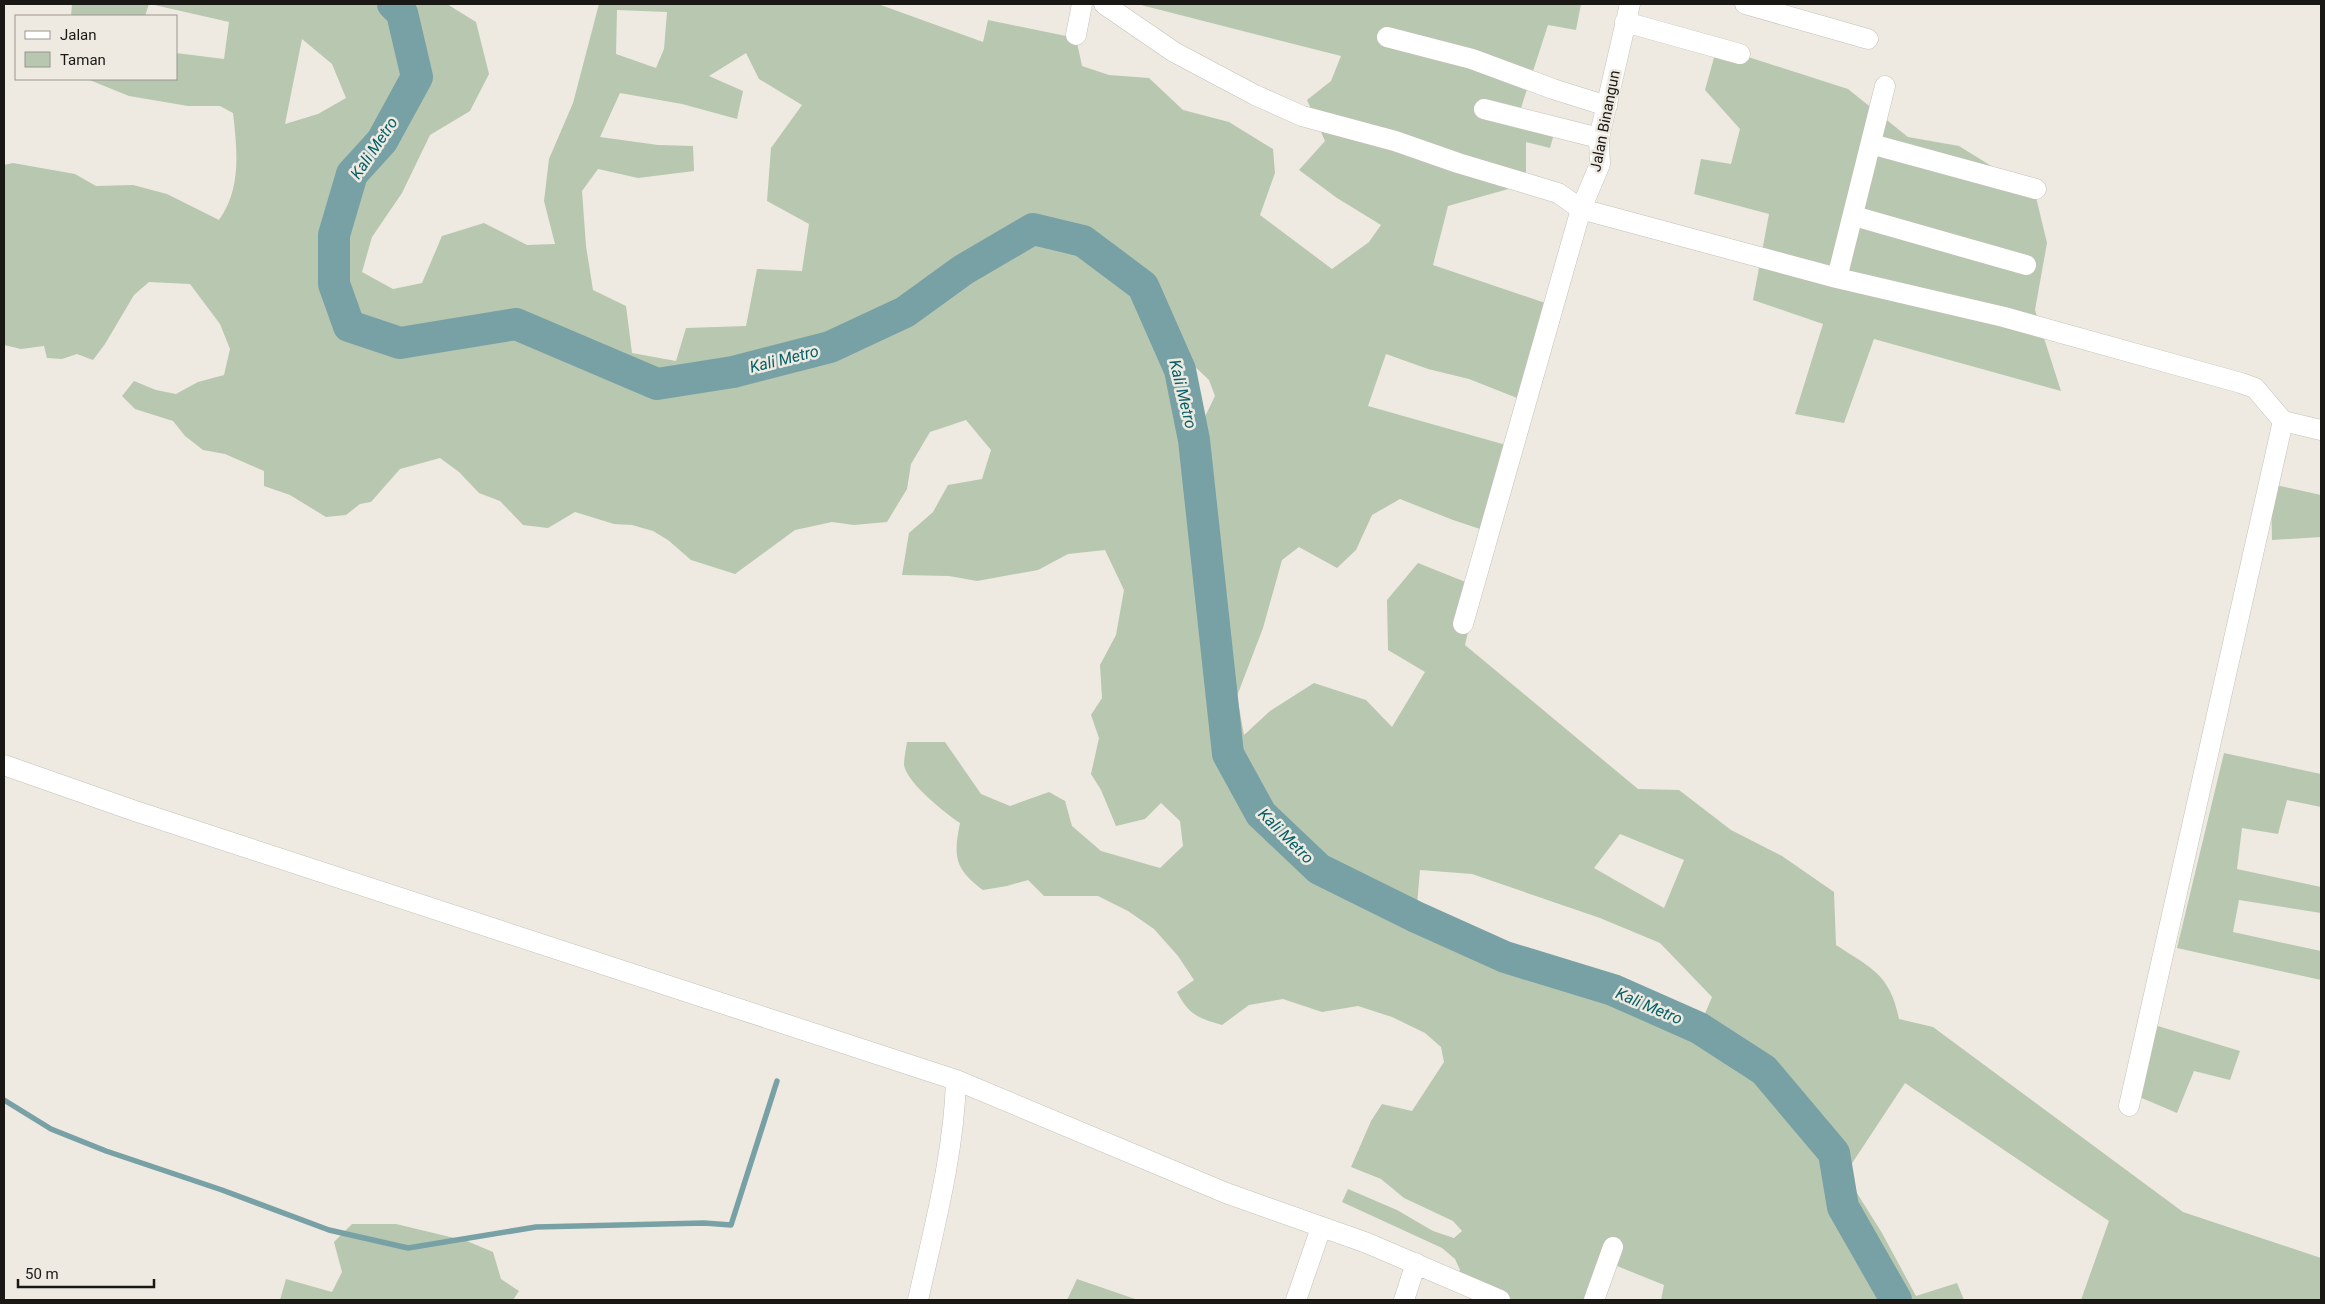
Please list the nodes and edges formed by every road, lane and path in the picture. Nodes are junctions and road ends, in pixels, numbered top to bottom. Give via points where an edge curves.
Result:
1 (1082, 4) edge
2 (1104, 4) edge
3 (1745, 4) edge
4 (1628, 13) edge
5 (1076, 35) dead end
6 (1387, 37) dead end
7 (1868, 39) dead end
8 (1740, 54) dead end
9 (1885, 86) dead end
10 (1607, 106) junction
11 (1484, 109) dead end
12 (1599, 138) junction
13 (1871, 144) junction
14 (2036, 189) dead end
15 (1582, 209) junction
16 (1854, 216) junction
17 (2026, 265) dead end
18 (1837, 278) junction
19 (2283, 421) junction
20 (2321, 430) edge
21 (1463, 624) dead end
22 (4, 765) edge
23 (956, 1080) junction
24 (2129, 1106) dead end
25 (1322, 1228) junction
26 (1613, 1247) dead end
27 (1416, 1263) junction
28 (918, 1300) edge
29 (1296, 1300) edge
30 (1404, 1300) edge
31 (1500, 1300) edge
32 (1594, 1300) edge

1 - 5 street
2 - 15 street via 1174,52 1302,116 1395,141 1558,193
3 - 7 street
4 - 8 street
4 - 10 street, Jalan Binangun
6 - 10 street via 1472,59
9 - 13 street
10 - 12 street, Jalan Binangun
11 - 12 street
12 - 15 street, Jalan Binangun via 1600,164
13 - 14 street
13 - 16 street
15 - 18 street
15 - 21 street, Jalan Binangun
16 - 17 street
16 - 18 street
18 - 19 street via 2004,317 2241,383 2255,388
19 - 20 street
19 - 24 street
22 - 23 street via 135,811
23 - 25 street via 1226,1194
23 - 28 street via 956,1109 947,1167
25 - 27 street
25 - 29 street
26 - 32 street
27 - 30 street
27 - 31 street

